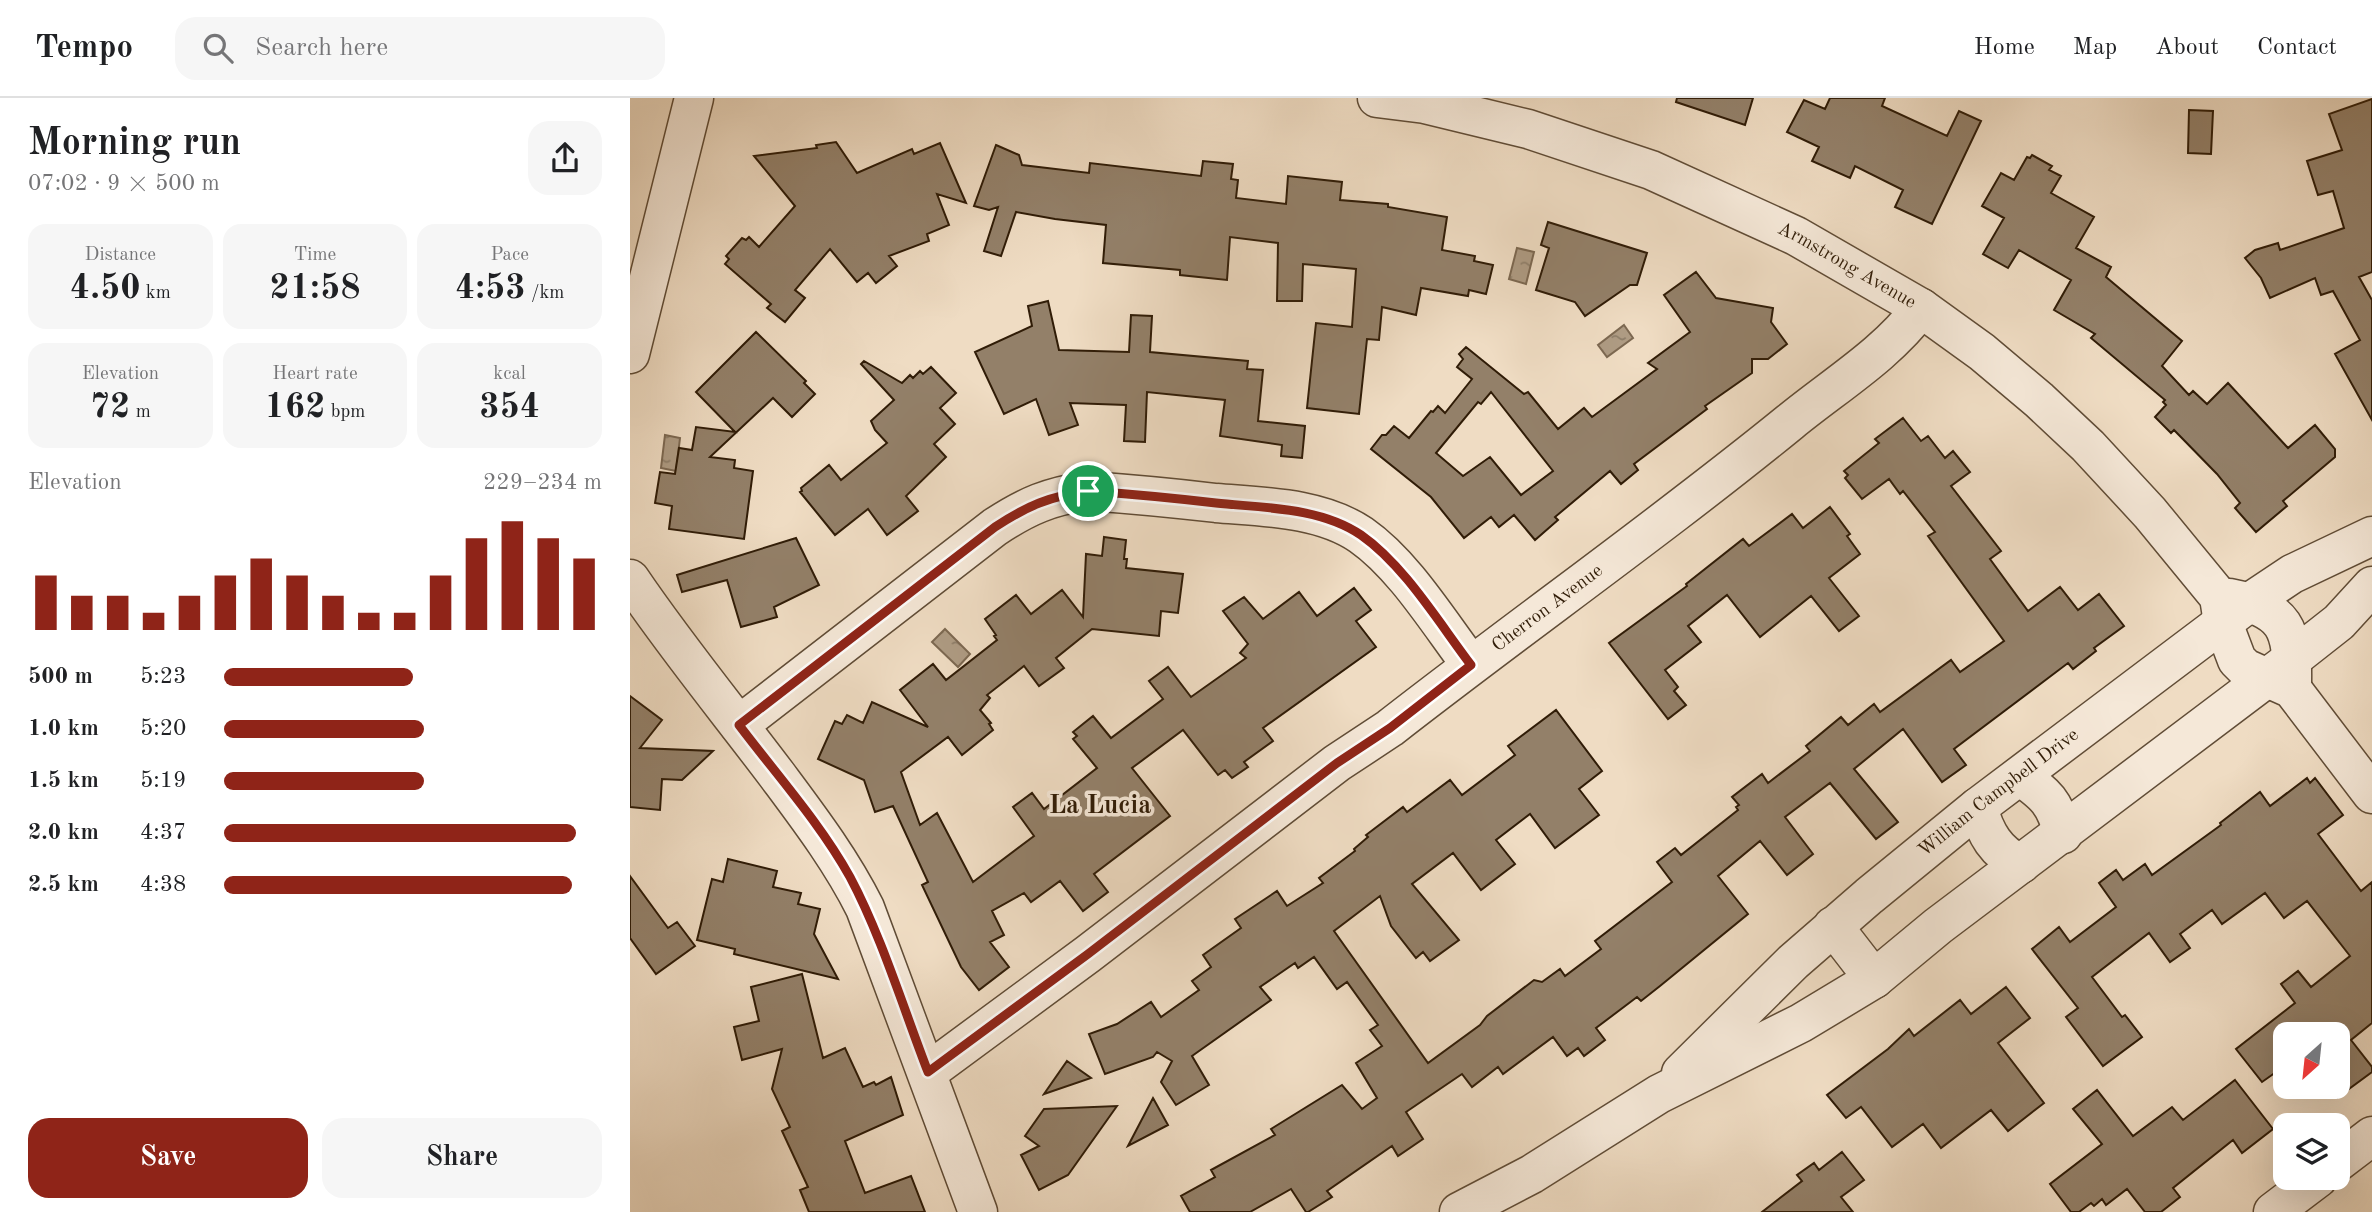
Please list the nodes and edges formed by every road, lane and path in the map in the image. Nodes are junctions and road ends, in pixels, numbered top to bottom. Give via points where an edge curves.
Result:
1 (694, 98) edge
2 (1377, 98) edge
3 (1425, 101) edge
4 (1921, 308) junction
5 (630, 354) edge
6 (2372, 536) edge
7 (630, 579) edge
8 (2372, 586) edge
9 (2231, 607) junction
10 (1471, 665) junction
11 (2284, 676) junction
12 (739, 725) junction
13 (2020, 776) junction
14 (2372, 794) edge
15 (1978, 807) junction
16 (2063, 834) junction
17 (2021, 864) junction
18 (1833, 926) junction
19 (1874, 979) junction
20 (928, 1072) junction
21 (1659, 1094) junction
22 (2372, 1136) edge
23 (2350, 1153) edge
24 (2302, 1190) edge
25 (978, 1212) edge
26 (1459, 1212) edge
27 (2273, 1212) edge

1 - 5 street
2 - 3 street, Armstrong Avenue
3 - 4 street, Armstrong Avenue via 1651,170 1796,236
4 - 9 street, Armstrong Avenue via 1982,352 2088,446
4 - 10 street, Cherron Avenue via 1879,354
6 - 9 street, William Campbell Drive
7 - 12 street
8 - 11 street, William Campbell Drive
9 - 11 street via 2237,660 2245,668
9 - 11 street via 2266,610 2283,623 2290,640
9 - 13 street, William Campbell Drive
10 - 12 street via 1381,552 1360,534 1333,521 1297,512 1088,491 1058,495 995,527
10 - 20 street, Cherron Avenue
11 - 14 street
11 - 16 street, William Campbell Drive
12 - 20 street via 849,875
13 - 15 street, William Campbell Drive
13 - 16 street via 2052,803
15 - 17 street via 1991,841
15 - 18 street, William Campbell Drive
16 - 17 street, William Campbell Drive
17 - 19 street, William Campbell Drive
18 - 19 street
18 - 21 street, William Campbell Drive
19 - 21 street, William Campbell Drive via 1801,1023
20 - 25 street
21 - 26 street, William Campbell Drive via 1532,1174
22 - 23 street
24 - 27 street

